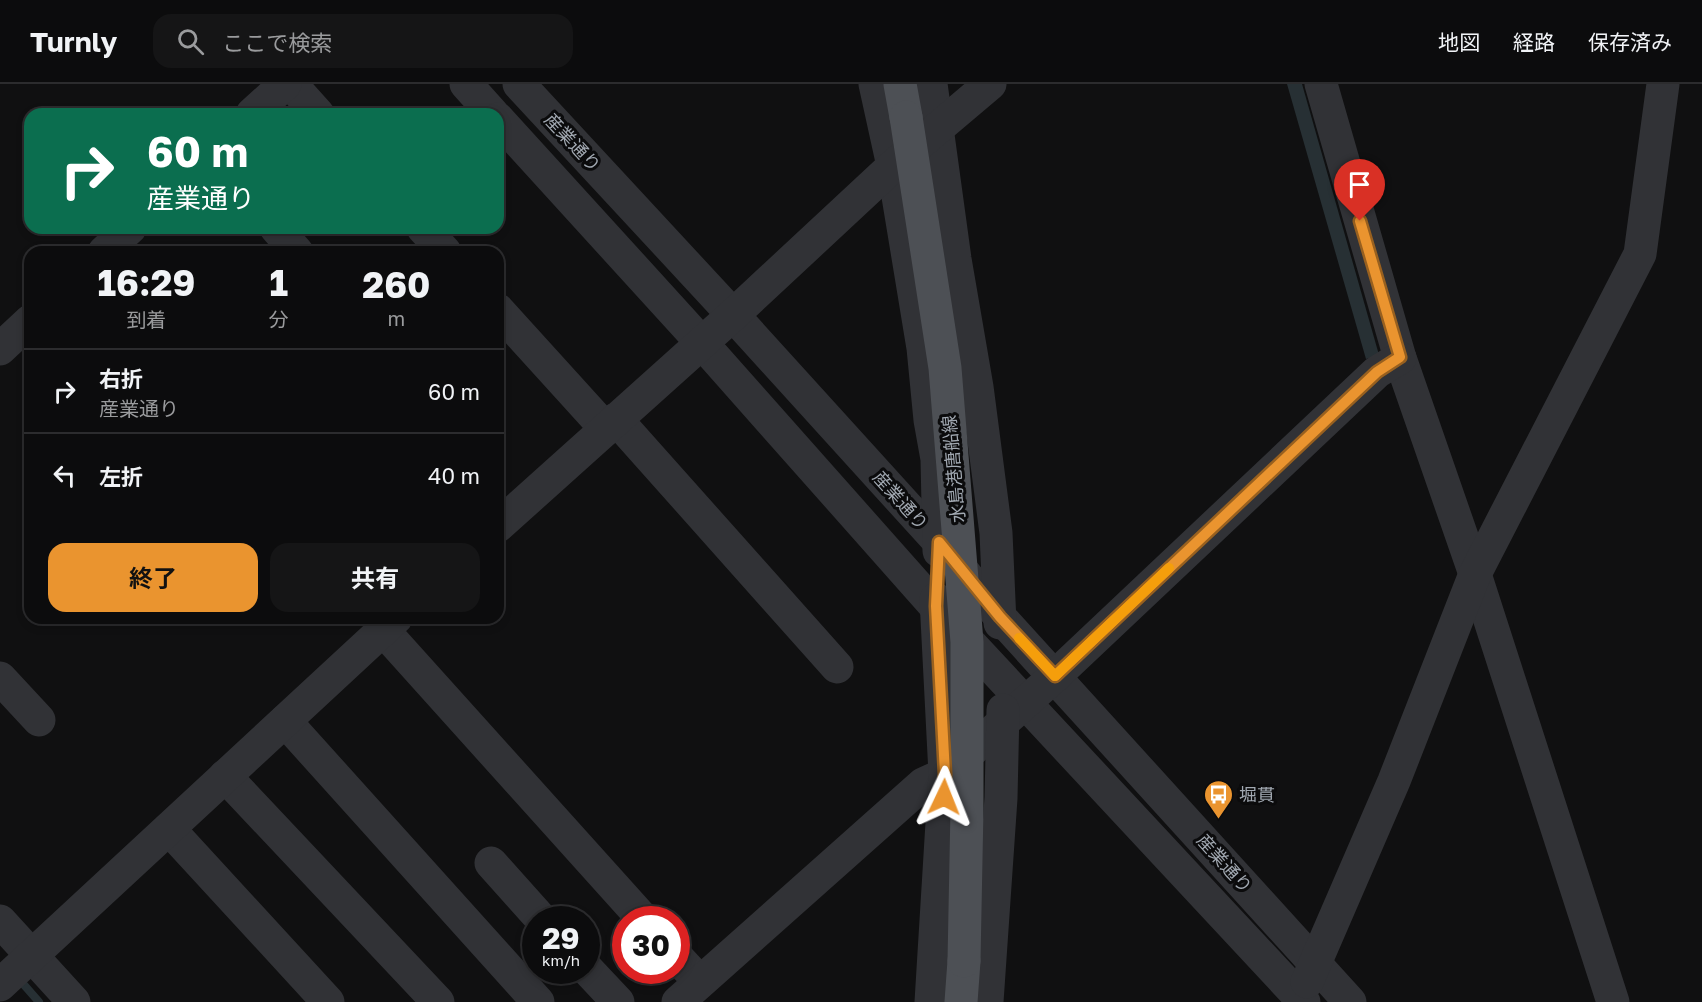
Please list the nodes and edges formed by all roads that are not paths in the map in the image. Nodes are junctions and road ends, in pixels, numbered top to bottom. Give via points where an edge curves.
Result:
1 (285, 84) edge
2 (291, 84) edge
3 (466, 84) edge
4 (519, 84) edge
5 (875, 84) edge
6 (900, 84) edge
7 (931, 84) edge
8 (990, 84) edge
9 (1321, 84) edge
10 (1663, 84) edge
11 (259, 108) edge
12 (313, 108) edge
13 (488, 108) edge
14 (504, 126) edge
15 (938, 127) junction
16 (893, 166) junction
17 (124, 234) edge
18 (281, 234) edge
19 (428, 234) edge
20 (110, 246) edge
21 (292, 246) edge
22 (439, 246) edge
23 (733, 315) junction
24 (504, 316) edge
25 (24, 327) edge
26 (701, 342) junction
27 (0, 349) edge
28 (1400, 357) junction
29 (611, 424) junction
30 (504, 521) edge
31 (939, 542) junction
32 (1474, 574) junction
33 (936, 606) junction
34 (1000, 617) junction
35 (389, 624) edge
36 (837, 667) dead end
37 (1055, 676) junction
38 (0, 678) edge
39 (1010, 701) junction
40 (39, 720) dead end
41 (285, 721) junction
42 (945, 774) junction
43 (225, 776) junction
44 (169, 829) junction
45 (491, 863) dead end
46 (529, 906) edge
47 (632, 906) edge
48 (0, 921) edge
49 (32, 956) junction
50 (1316, 963) junction
51 (600, 983) edge
52 (0, 985) edge
53 (689, 992) edge
54 (1300, 1000) edge
55 (74, 1002) edge
56 (328, 1002) edge
57 (438, 1002) edge
58 (538, 1002) edge
59 (618, 1002) edge
60 (931, 1002) edge
61 (961, 1002) edge
62 (987, 1002) edge
63 (1350, 1002) edge
64 (1613, 1002) edge

1 - 11 street
2 - 12 street
3 - 13 street
4 - 23 street, 産業通り
5 - 16 street
6 - 61 main road, 水島港唐船線, bridge via 945,368 967,642 968,808
7 - 15 street
8 - 15 street
9 - 28 street
10 - 32 street via 1640,254
14 - 26 street, 産業通り
15 - 16 street
15 - 34 street via 996,533
16 - 23 street
16 - 31 street via 937,459
17 - 20 street
18 - 21 street
19 - 22 street
23 - 26 street
23 - 31 street, 産業通り
24 - 29 street
25 - 27 street
26 - 29 street
26 - 33 street, 産業通り
28 - 32 street
28 - 37 street via 1377,372
29 - 30 street
29 - 36 street
31 - 33 street
31 - 34 street, 産業通り
32 - 50 street via 1394,781
32 - 64 street
33 - 39 street, 産業通り
33 - 42 street
34 - 37 street, 産業通り
34 - 39 street
35 - 41 street
35 - 47 street
37 - 39 street
37 - 50 street, 産業通り
38 - 40 street
39 - 42 street
39 - 54 street, 産業通り
39 - 62 street
41 - 43 street
41 - 58 street
42 - 53 street via 922,784
42 - 60 street
43 - 44 street
43 - 57 street
44 - 49 street
44 - 56 street
45 - 46 street
48 - 49 street
49 - 52 street
49 - 55 street
50 - 54 street
50 - 63 street, 産業通り
51 - 59 street

